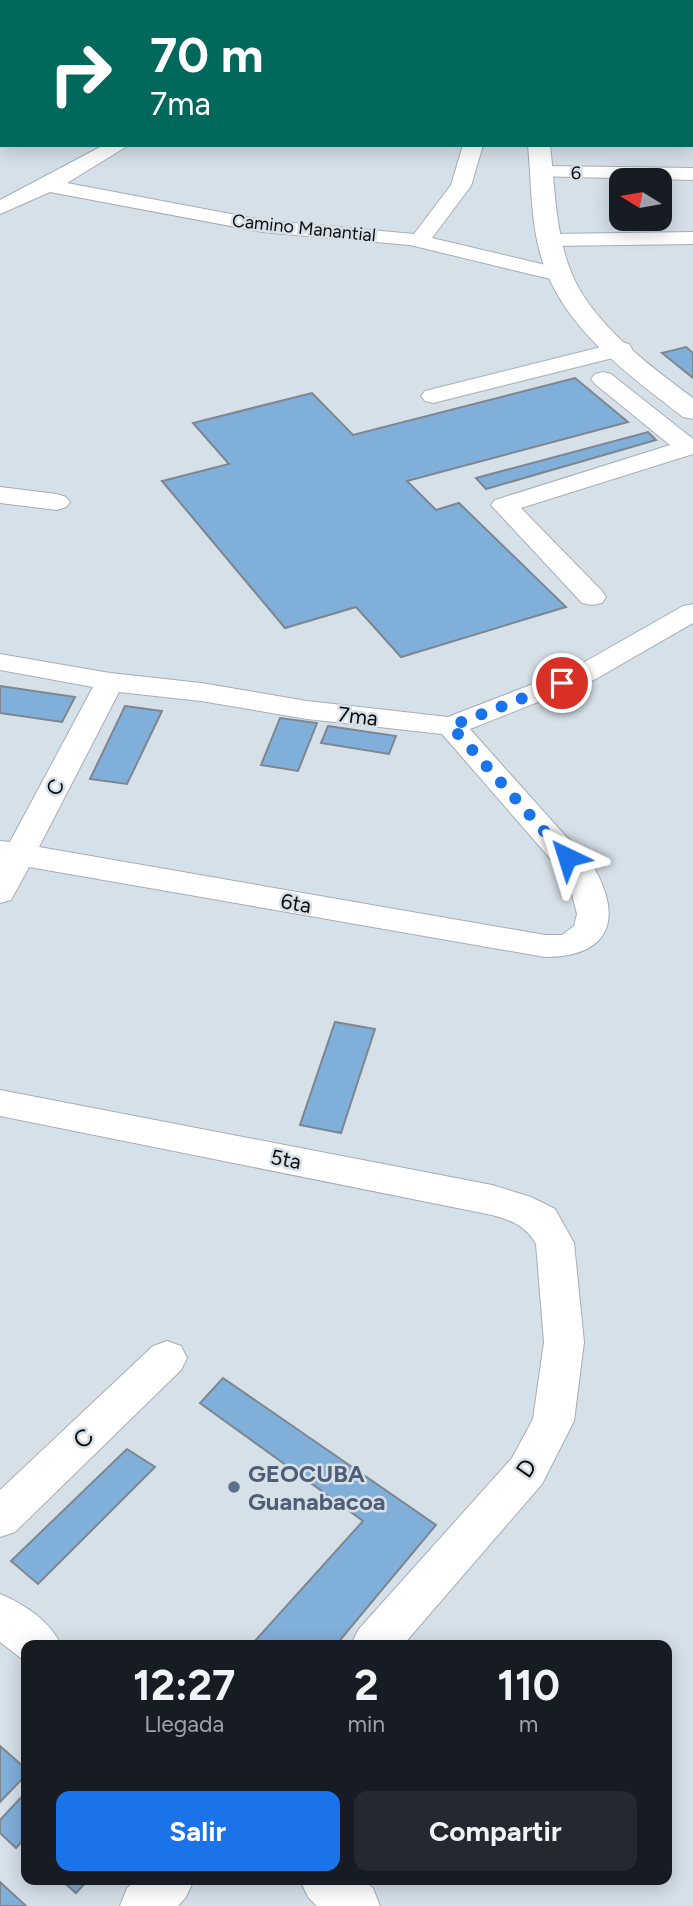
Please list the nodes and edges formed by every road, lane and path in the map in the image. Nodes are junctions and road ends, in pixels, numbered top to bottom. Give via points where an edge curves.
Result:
1 (115, 147) edge
2 (472, 147) edge
3 (539, 147) edge
4 (542, 173) junction
5 (693, 174) edge
6 (48, 185) junction
7 (27, 194) junction
8 (0, 208) edge
9 (0, 226) edge
10 (693, 238) edge
11 (551, 240) junction
12 (419, 241) junction
13 (559, 275) junction
14 (621, 349) junction
15 (603, 379) dead end
16 (433, 396) dead end
17 (693, 411) edge
18 (691, 447) edge
19 (0, 495) edge
20 (57, 502) dead end
21 (592, 597) dead end
22 (693, 612) edge
23 (0, 662) edge
24 (110, 682) junction
25 (451, 726) junction
26 (10, 853) edge
27 (0, 892) edge
28 (0, 1102) edge
29 (555, 1242) joint
30 (167, 1358) dead end
31 (0, 1518) edge
32 (0, 1615) edge
33 (32, 1640) edge
34 (378, 1640) edge
35 (164, 1885) edge
36 (331, 1885) edge
37 (145, 1906) edge
38 (355, 1906) edge

1 - 6 street
2 - 12 street via 461,186
3 - 4 main road
4 - 5 street, 6
4 - 11 main road
6 - 7 street
6 - 12 street, Camino Manantial via 262,226
7 - 8 street
7 - 9 street
10 - 11 street
11 - 13 main road
12 - 13 street, Camino Manantial
13 - 14 main road via 580,308
14 - 16 street
14 - 17 main road
15 - 18 street
18 - 21 street via 504,505
19 - 20 street
22 - 25 street, 7ma via 584,674
23 - 24 street, 7ma
24 - 25 street, 7ma
24 - 26 street, C
25 - 26 street, 6ta via 583,876 593,914 589,932 569,946 545,946
26 - 27 street, C
28 - 29 street, 5ta via 492,1200 542,1220
29 - 34 street, D via 564,1342 553,1422 527,1471
30 - 31 street, C
32 - 33 street
35 - 37 street
36 - 38 street

